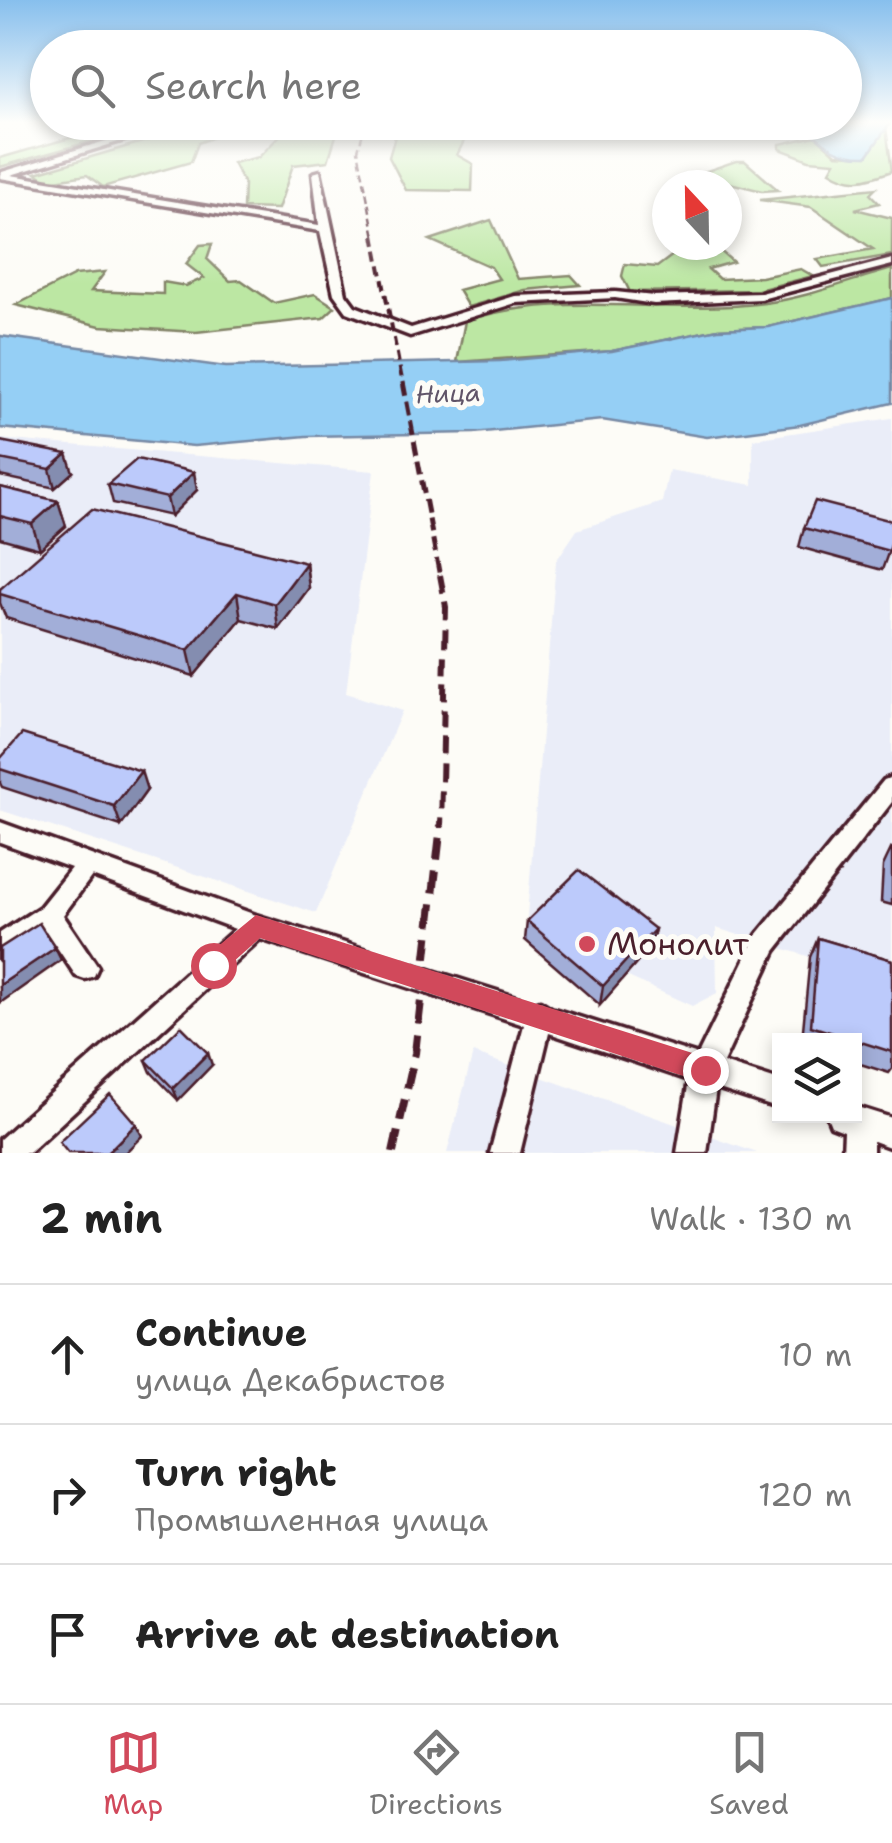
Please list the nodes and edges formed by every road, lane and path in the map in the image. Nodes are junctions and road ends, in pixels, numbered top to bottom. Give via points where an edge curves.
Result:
1 (0, 176) edge
2 (317, 176) edge
3 (325, 229) junction
4 (892, 262) edge
5 (892, 786) edge
6 (0, 832) edge
7 (88, 864) junction
8 (49, 915) junction
9 (256, 926) junction
10 (0, 947) edge
11 (85, 967) dead end
12 (540, 1014) junction
13 (705, 1070) junction
14 (772, 1092) edge
15 (862, 1122) edge
16 (851, 1123) edge
17 (892, 1132) edge
18 (694, 1152) edge
19 (7, 1153) edge
20 (506, 1153) edge
21 (858, 1153) edge

1 - 3 street
2 - 3 street
3 - 4 street via 340,294 351,309 410,332 515,300 761,296
5 - 13 street via 766,943
6 - 7 street
7 - 8 street
7 - 9 street
8 - 10 street
8 - 11 street
9 - 12 street
9 - 19 street
12 - 13 street
12 - 20 street
13 - 14 street
13 - 18 street
15 - 17 street
16 - 21 street

